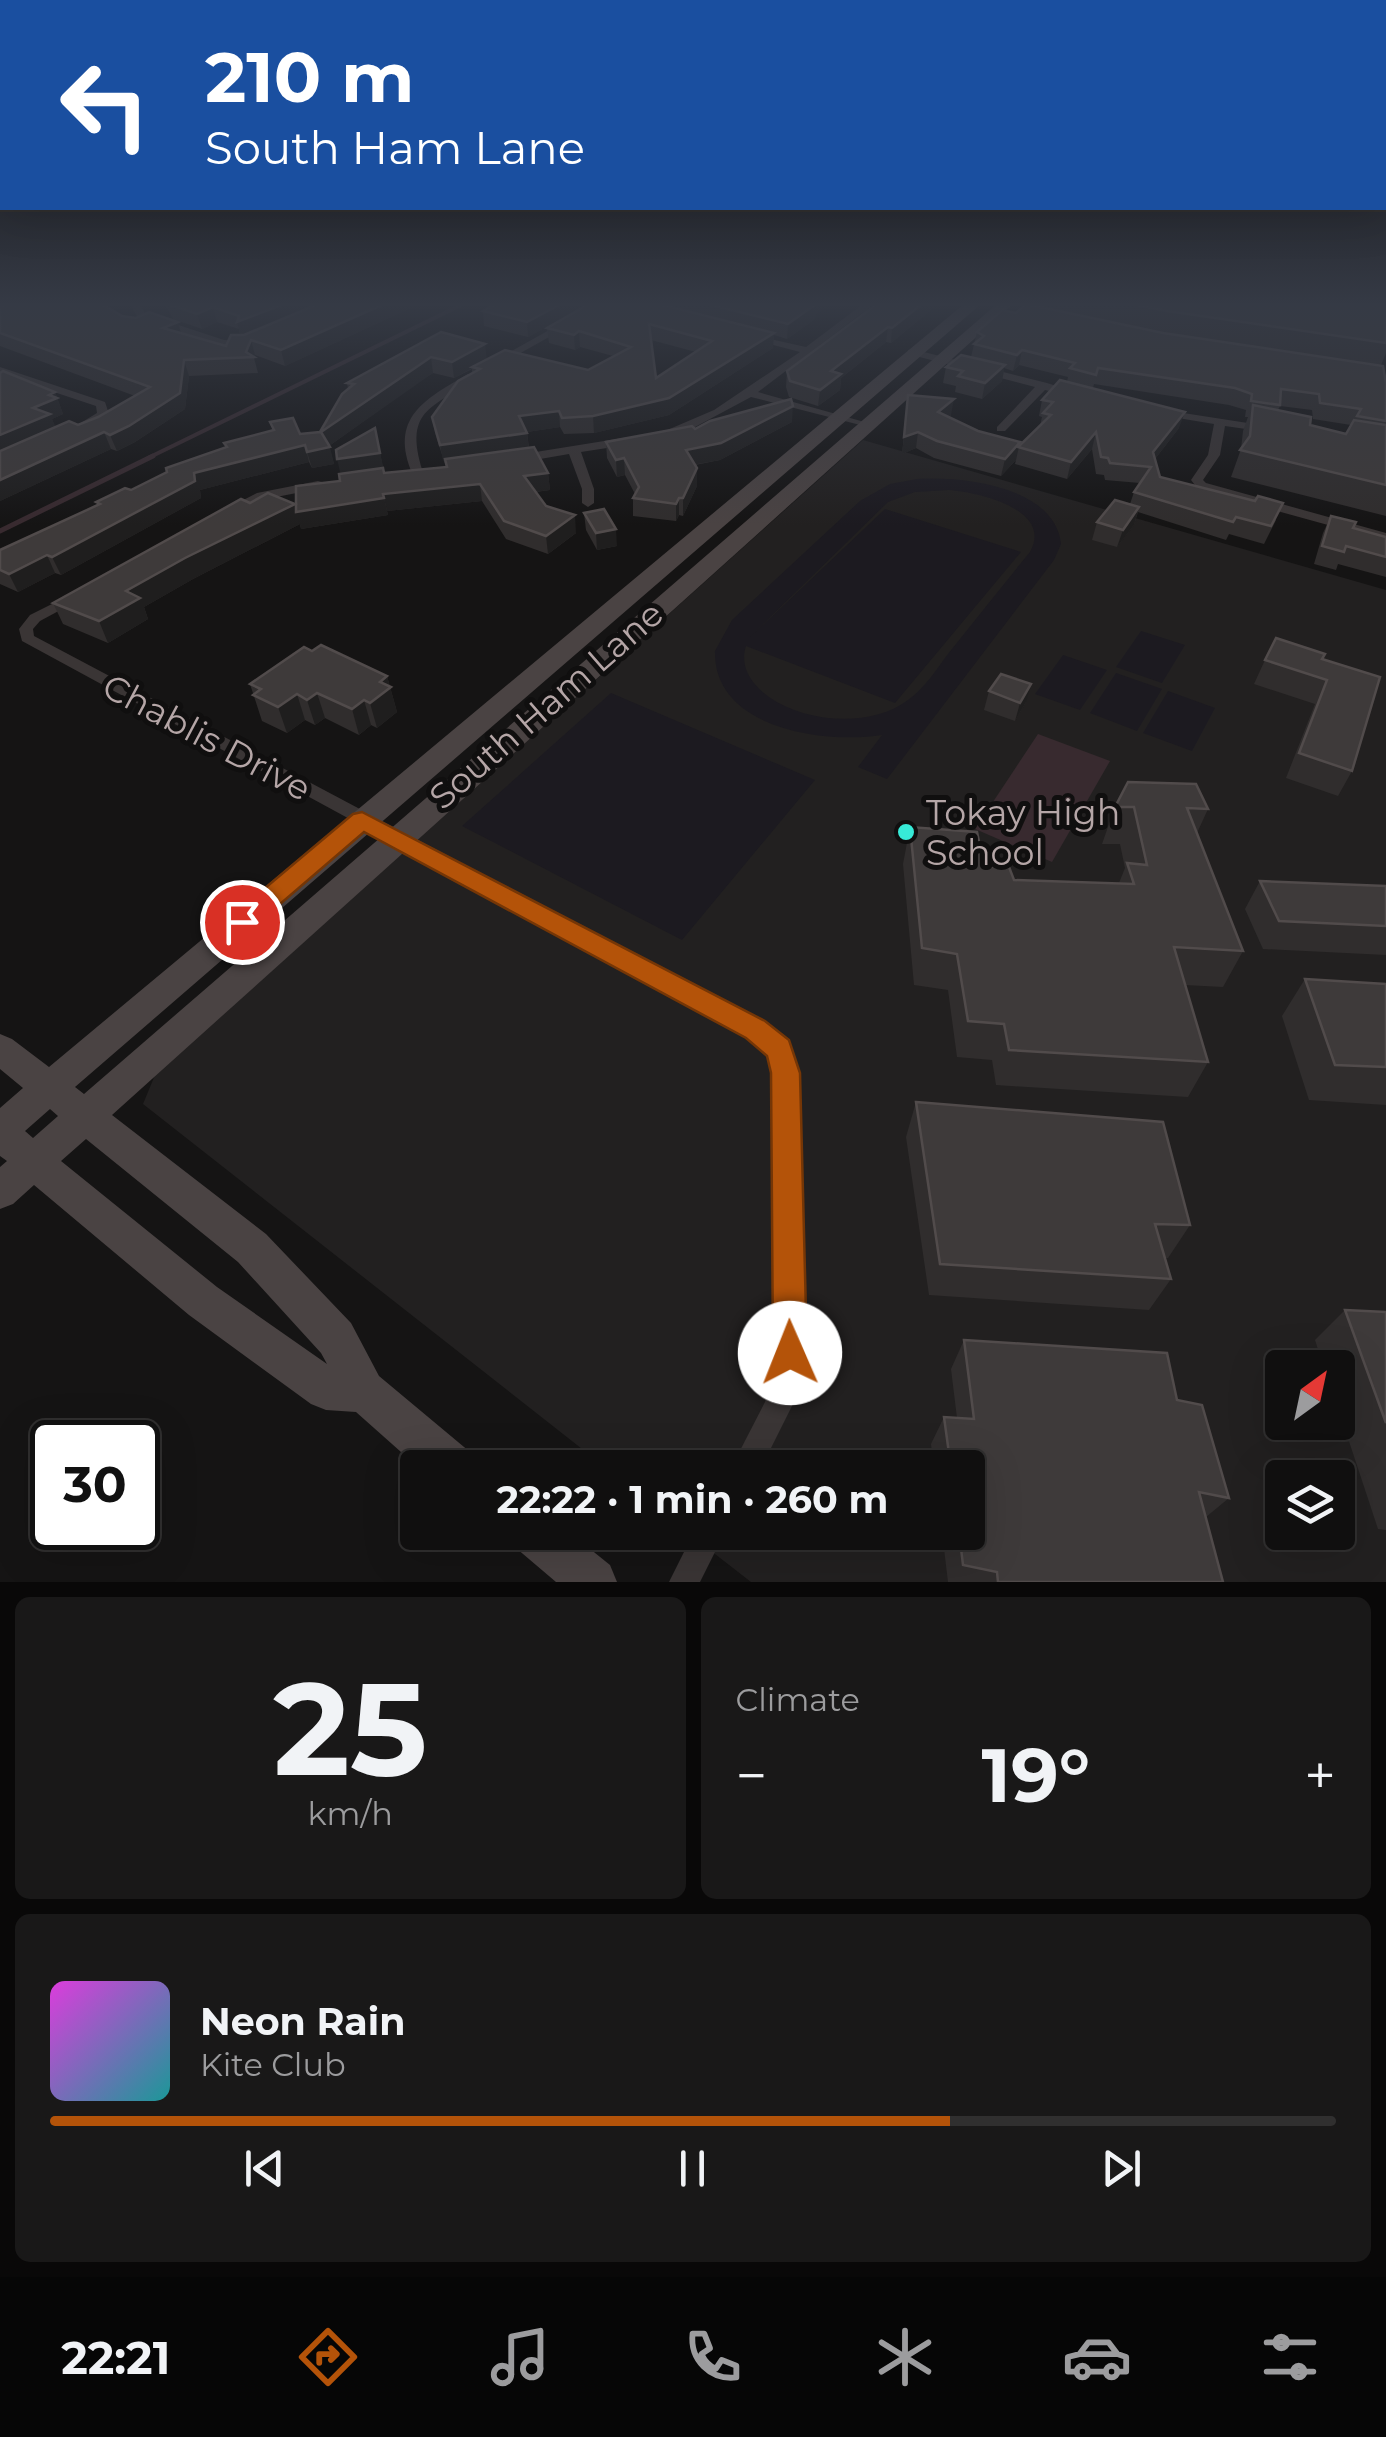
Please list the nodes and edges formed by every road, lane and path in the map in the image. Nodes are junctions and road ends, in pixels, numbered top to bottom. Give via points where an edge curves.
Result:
1 (16, 378) edge
2 (473, 378) edge
3 (768, 378) edge
4 (881, 378) edge
5 (920, 378) edge
6 (1011, 378) edge
7 (1043, 386) junction
8 (748, 393) junction
9 (1091, 398) edge
10 (1150, 411) edge
11 (835, 417) junction
12 (1220, 422) junction
13 (864, 425) junction
14 (1001, 429) dead end
15 (72, 431) edge
16 (1288, 432) edge
17 (574, 452) junction
18 (496, 462) edge
19 (437, 470) edge
20 (418, 472) junction
21 (402, 474) edge
22 (337, 482) edge
23 (588, 503) dead end
24 (221, 515) edge
25 (1386, 537) edge
26 (86, 590) edge
27 (362, 820) junction
28 (396, 838) junction
29 (0, 1049) edge
30 (48, 1088) junction
31 (82, 1117) junction
32 (0, 1131) edge
33 (32, 1163) junction
34 (0, 1190) edge
35 (364, 1391) junction
36 (433, 1450) edge
37 (755, 1450) edge
38 (554, 1550) edge
39 (701, 1550) edge
40 (593, 1582) edge
41 (684, 1582) edge

1 - 15 street via 104,407 96,420
2 - 20 street via 420,410 408,436
3 - 8 street
4 - 11 main road, South Ham Lane
5 - 13 main road, South Ham Lane
6 - 7 street
7 - 9 street
7 - 14 street
8 - 11 street
8 - 17 street via 677,430
10 - 12 street
11 - 13 street
11 - 27 main road, South Ham Lane
12 - 16 street
12 - 25 street via 1214,454 1197,480 1202,486
13 - 28 main road, South Ham Lane
17 - 18 street
17 - 23 street
19 - 20 street
20 - 21 street
22 - 24 street via 262,496
26 - 27 street, Chablis Drive via 35,618 26,629 32,642
27 - 28 street, Chablis Drive
27 - 30 main road, South Ham Lane
28 - 31 main road, South Ham Lane
28 - 37 street via 756,1029 779,1049 786,1073 790,1353 778,1406
29 - 30 main road
30 - 31 main road
30 - 32 main road, South Ham Lane
31 - 33 main road, South Ham Lane
31 - 35 main road via 252,1248 336,1338
32 - 33 main road
33 - 34 main road, South Ham Lane
33 - 35 main road via 326,1389
35 - 36 main road
38 - 40 main road
39 - 41 street

